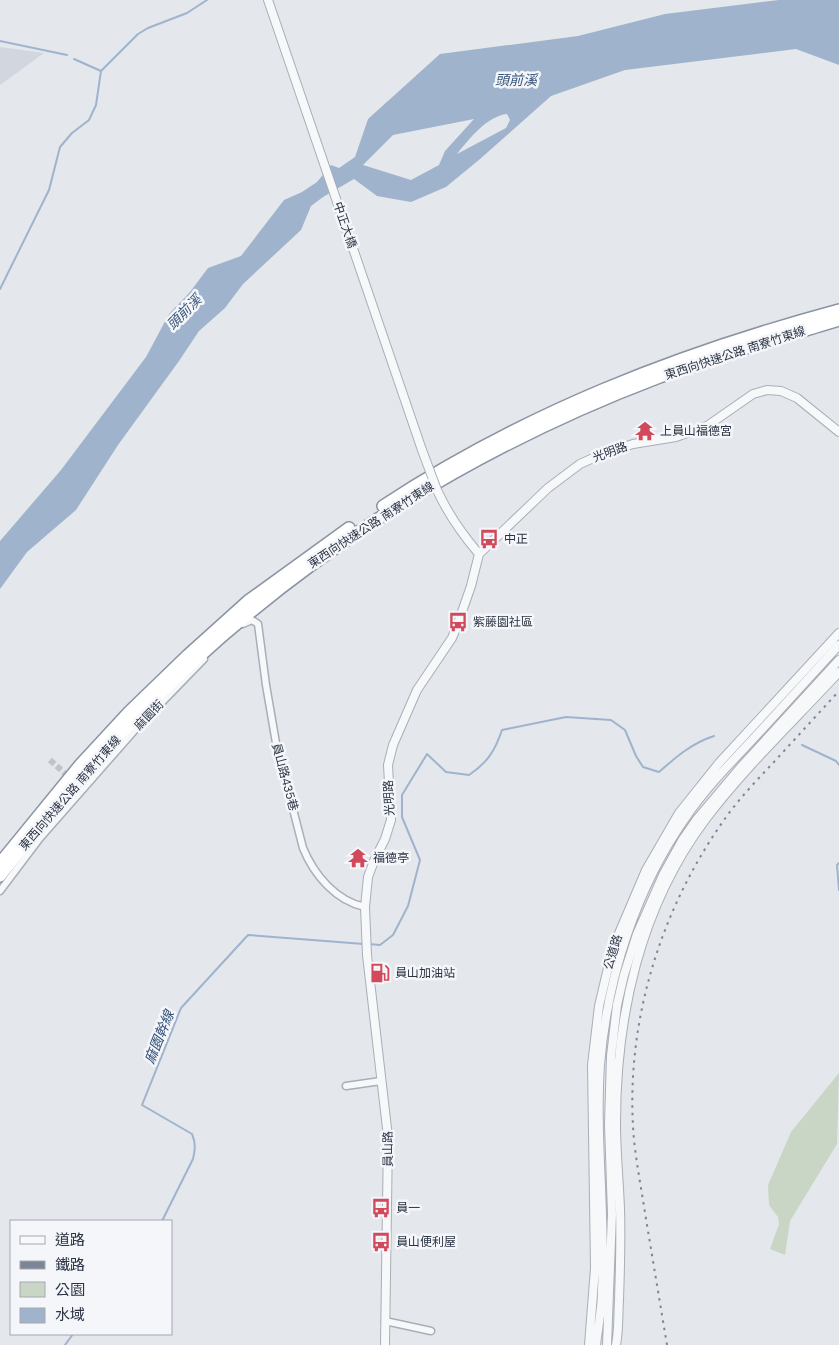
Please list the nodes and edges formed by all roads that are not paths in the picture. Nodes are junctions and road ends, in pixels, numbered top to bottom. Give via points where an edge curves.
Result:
1 (268, 0) edge
2 (839, 310) edge
3 (839, 320) edge
4 (839, 432) edge
5 (479, 554) junction
6 (252, 620) joint
7 (839, 633) edge
8 (839, 645) edge
9 (839, 660) edge
10 (839, 672) edge
11 (670, 835) junction
12 (0, 863) edge
13 (0, 876) edge
14 (0, 891) edge
15 (365, 908) junction
16 (382, 1081) junction
17 (346, 1086) dead end
18 (385, 1321) junction
19 (431, 1331) dead end
20 (593, 1344) edge
21 (385, 1345) edge
22 (607, 1345) edge
23 (616, 1345) edge

1 - 5 street, 中正大橋, bridge via 437,490 460,531
2 - 12 highway, 東西向快速公路 南寮竹東線 via 682,358 577,401 456,461 326,543 248,600 129,712 80,765
3 - 13 highway, 東西向快速公路 南寮竹東線 via 723,354 568,415 447,476 344,540 272,594 139,714
4 - 5 street, 光明路 via 797,398 781,391 753,394 707,426 676,437 633,444 580,464 548,488
5 - 15 street, 光明路 via 452,638 417,690 393,745 388,765 391,820 368,877
6 - 14 street, 麻園街 via 241,625 217,647 134,731 40,838
6 - 15 street, 員山路435巷 via 260,628 276,743 309,862 336,893
7 - 11 street, 公道路 via 718,763 679,814
8 - 11 street, 公道路 via 725,768
9 - 22 street, 公道路 via 697,818 663,875 636,934 617,1005 611,1056 612,1214
10 - 23 street, 公道路 via 704,822 658,903 641,948 632,977 619,1057 616,1123 620,1270
11 - 20 street, 公道路 via 632,921 609,1004 600,1065 602,1292
15 - 16 street, 員山路 via 367,955
16 - 17 street
16 - 18 street, 員山路 via 388,1137
18 - 19 street
18 - 21 street, 員山路

